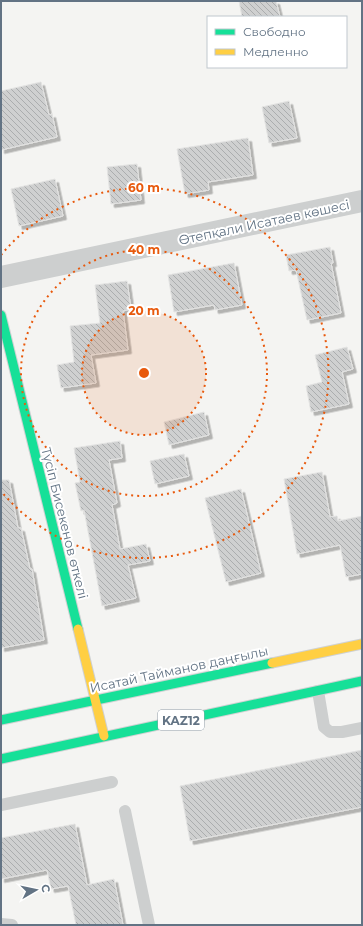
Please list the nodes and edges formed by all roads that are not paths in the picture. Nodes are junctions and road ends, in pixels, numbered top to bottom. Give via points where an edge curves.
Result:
1 (362, 201) edge
2 (1, 277) edge
3 (1, 315) edge
4 (362, 644) edge
5 (362, 681) edge
6 (318, 691) junction
7 (95, 699) junction
8 (1, 720) edge
9 (362, 728) edge
10 (104, 736) junction
11 (1, 759) edge
12 (112, 782) dead end
13 (1, 804) edge
14 (125, 811) dead end
15 (1, 924) edge
16 (12, 925) edge
17 (149, 925) edge

1 - 2 street, Өтепқали Исатаев көшесі
3 - 7 main road, Түсіп Бисекенов өткелі
4 - 7 main road, Исатай Тайманов даңғылы
5 - 6 main road, KAZ12
6 - 9 lane via 324,726 330,732
6 - 10 main road, KAZ12
7 - 8 main road, Исатай Тайманов даңғылы
7 - 10 main road, Түсіп Бисекенов өткелі
10 - 11 main road, KAZ12
12 - 13 lane
14 - 17 lane
15 - 16 lane

